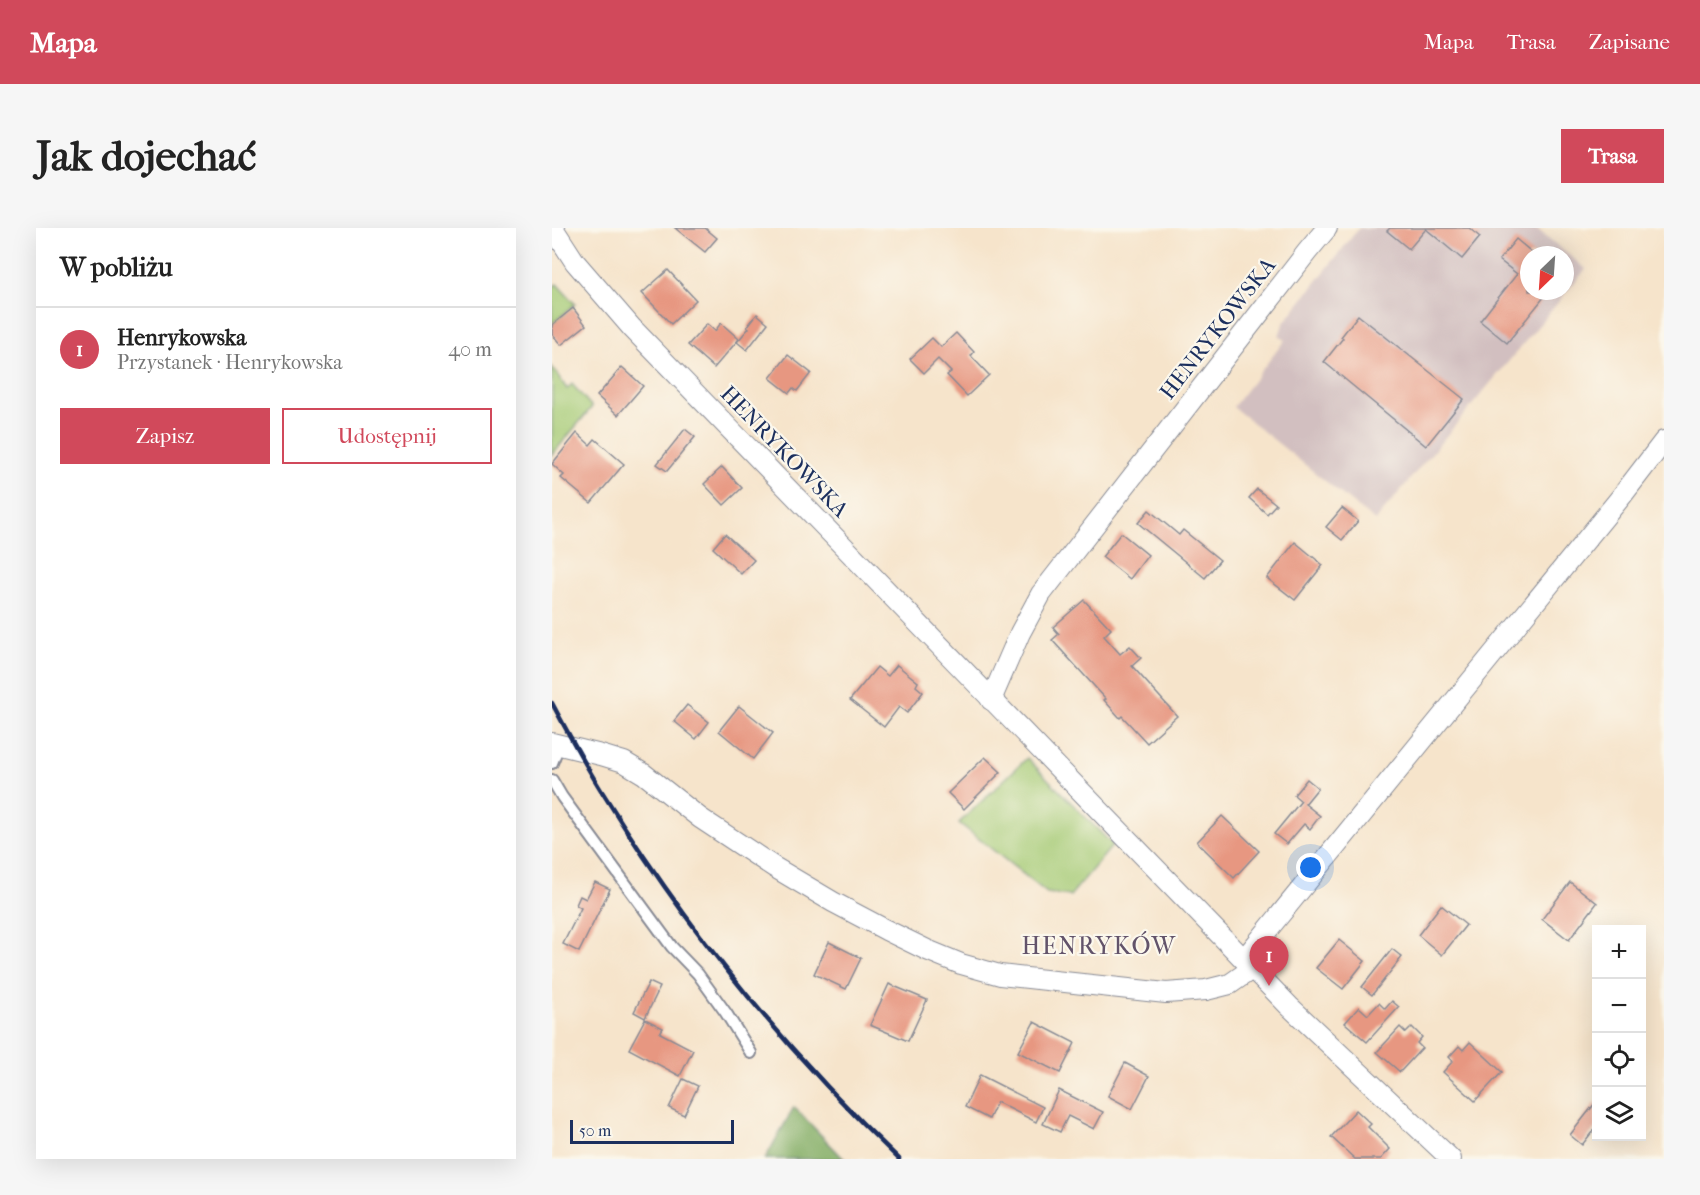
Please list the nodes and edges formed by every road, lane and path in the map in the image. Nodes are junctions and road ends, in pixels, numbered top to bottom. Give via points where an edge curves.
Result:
1 (553, 228) edge
2 (1328, 228) edge
3 (1664, 441) edge
4 (991, 700) junction
5 (554, 750) edge
6 (552, 780) edge
7 (557, 799) edge
8 (1249, 963) junction
9 (751, 1053) dead end
10 (1452, 1159) edge

1 - 4 street, HENRYKOWSKA via 575,262 632,328
2 - 4 street, HENRYKOWSKA via 1041,594
3 - 8 street
4 - 8 street, HENRYKOWSKA
5 - 8 street via 602,755 624,762 784,873 886,930 961,964 1000,975 1166,993 1230,984
6 - 7 lane
7 - 9 lane via 672,947 698,974
8 - 10 street, HENRYKOWSKA via 1289,1006

